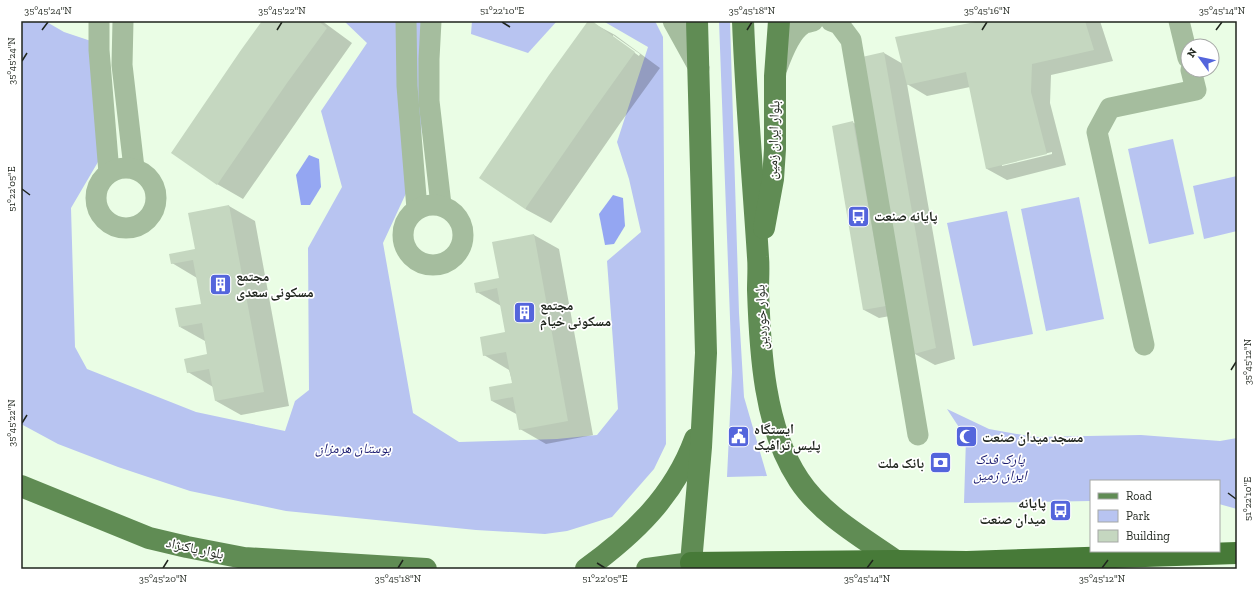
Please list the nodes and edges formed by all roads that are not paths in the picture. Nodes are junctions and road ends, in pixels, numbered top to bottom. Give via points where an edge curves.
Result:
1 (406, 21) edge
2 (432, 21) edge
3 (673, 21) edge
4 (696, 21) edge
5 (743, 21) edge
6 (779, 21) edge
7 (813, 21) edge
8 (831, 21) edge
9 (1179, 21) edge
10 (99, 22) edge
11 (122, 22) edge
12 (850, 30) edge
13 (1183, 38) edge
14 (406, 59) junction
15 (429, 59) junction
16 (699, 68) junction
17 (775, 76) junction
18 (1193, 78) edge
19 (134, 168) junction
20 (109, 173) junction
21 (441, 205) junction
22 (416, 210) junction
23 (758, 259) junction
24 (1144, 345) dead end
25 (703, 408) junction
26 (918, 435) dead end
27 (21, 486) edge
28 (1237, 553) edge
29 (896, 561) junction
30 (237, 564) edge
31 (693, 567) edge
32 (397, 568) edge
33 (426, 569) edge
34 (586, 569) edge
35 (647, 569) edge

1 - 14 street
2 - 15 street
3 - 16 street
4 - 16 main road
5 - 23 main road, بلوار خوردین via 745,88
6 - 17 main road, بلوار ایران زمین
7 - 17 street via 803,24 787,43
8 - 12 street
9 - 13 street
10 - 11 street
10 - 20 street
11 - 19 street via 122,65
12 - 26 street
14 - 15 street
14 - 22 street
15 - 21 street via 429,101
16 - 25 main road via 706,353
17 - 23 main road, بلوار ایران زمین via 773,172
18 - 24 street via 1196,90 1110,108 1097,132
19 - 20 street
19 - 20 street via 151,180 157,199 155,209 149,218 142,225 132,228 113,226 99,212 96,193 99,184
21 - 22 street via 431,204
21 - 22 street via 458,216 464,235 457,254 440,264 420,262 406,249 403,230 407,220
23 - 29 main road, بلوار خوردین via 766,391 785,455 810,496 830,514
25 - 31 main road
25 - 34 main road via 689,457 675,481 655,508 618,544
27 - 30 main road, بلوار پاکنژاد via 149,538 187,547
28 - 29 highway via 967,562
29 - 31 highway
30 - 32 main road, بلوار پاکنژاد
31 - 35 main road
32 - 33 main road, بلوار پاکنژاد

